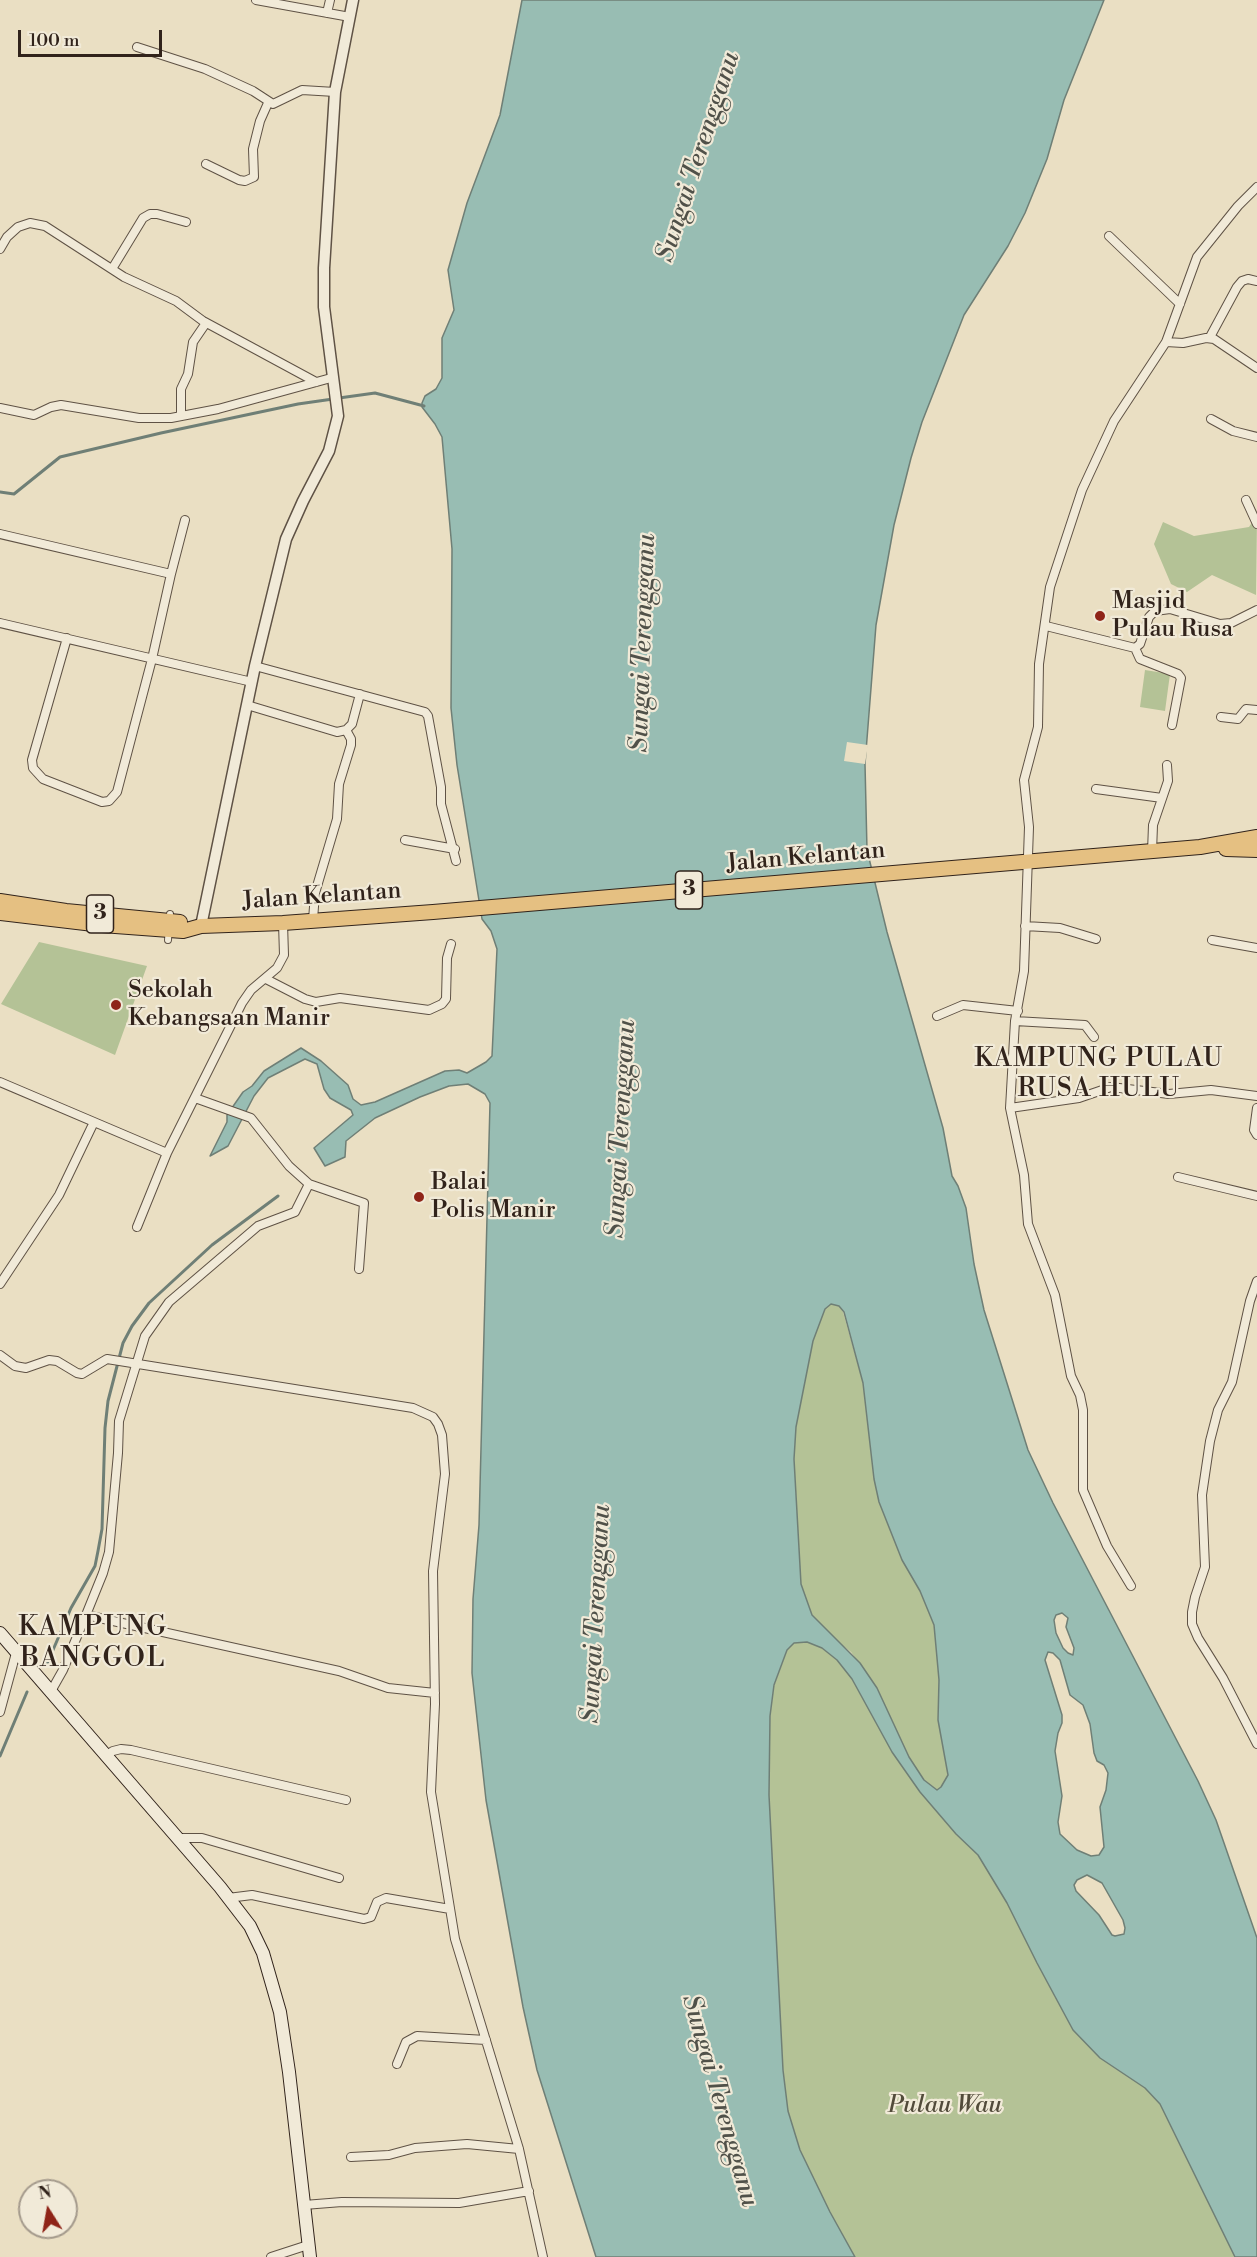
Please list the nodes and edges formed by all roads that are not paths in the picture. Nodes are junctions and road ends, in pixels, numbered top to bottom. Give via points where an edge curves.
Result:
1 (256, 0) edge
2 (330, 0) edge
3 (353, 0) edge
4 (327, 12) junction
5 (350, 17) junction
6 (137, 47) dead end
7 (335, 97) junction
8 (268, 103) junction
9 (206, 164) dead end
10 (1257, 187) edge
11 (186, 222) dead end
12 (1109, 236) dead end
13 (0, 249) edge
14 (112, 269) junction
15 (1257, 281) edge
16 (1180, 304) junction
17 (206, 323) junction
18 (1210, 338) junction
19 (1166, 342) junction
20 (1257, 368) edge
21 (332, 381) junction
22 (316, 382) junction
23 (0, 408) edge
24 (181, 416) junction
25 (1211, 419) dead end
26 (1257, 437) edge
27 (1246, 500) dead end
28 (184, 520) dead end
29 (1257, 524) edge
30 (0, 534) edge
31 (171, 574) junction
32 (1257, 610) edge
33 (0, 623) edge
34 (1046, 626) junction
35 (68, 638) junction
36 (1135, 648) junction
37 (152, 659) junction
38 (255, 666) junction
39 (252, 682) junction
40 (360, 694) junction
41 (247, 705) junction
42 (1257, 710) edge
43 (1221, 717) dead end
44 (1172, 725) dead end
45 (346, 730) junction
46 (1167, 765) dead end
47 (1096, 789) dead end
48 (1162, 798) junction
49 (1257, 837) edge
50 (405, 840) dead end
51 (1200, 848) junction
52 (455, 849) junction
53 (1257, 850) edge
54 (1152, 852) junction
55 (456, 861) dead end
56 (1028, 862) junction
57 (0, 901) edge
58 (0, 913) edge
59 (0, 920) edge
60 (313, 920) junction
61 (62, 921) junction
62 (283, 923) junction
63 (169, 926) junction
64 (201, 926) junction
65 (1025, 926) junction
66 (1096, 939) dead end
67 (1212, 939) dead end
68 (451, 944) dead end
69 (1257, 948) edge
70 (266, 979) junction
71 (1018, 1011) junction
72 (937, 1016) dead end
73 (1015, 1021) junction
74 (1094, 1037) dead end
75 (0, 1082) edge
76 (1257, 1096) edge
77 (195, 1098) junction
78 (1010, 1108) junction
79 (1257, 1108) edge
80 (94, 1122) junction
81 (1257, 1135) edge
82 (167, 1153) junction
83 (1178, 1177) dead end
84 (309, 1184) junction
85 (1257, 1196) edge
86 (137, 1227) dead end
87 (358, 1269) dead end
88 (1257, 1281) edge
89 (0, 1284) edge
90 (0, 1355) edge
91 (133, 1364) junction
92 (1131, 1586) dead end
93 (86, 1615) junction
94 (0, 1633) edge
95 (16, 1653) junction
96 (50, 1693) junction
97 (435, 1693) junction
98 (0, 1712) edge
99 (1257, 1744) edge
100 (105, 1756) junction
101 (346, 1800) dead end
102 (178, 1838) junction
103 (339, 1878) dead end
104 (228, 1898) junction
105 (450, 1909) junction
106 (486, 2040) junction
107 (396, 2064) dead end
108 (519, 2149) junction
109 (351, 2157) dead end
110 (529, 2192) junction
111 (304, 2205) junction
112 (309, 2251) edge
113 (275, 2257) edge
114 (543, 2257) edge

1 - 4 street
2 - 4 street
3 - 5 street
4 - 5 street
5 - 7 street
6 - 8 street via 205,69 253,91
7 - 8 street via 302,90 277,104
7 - 21 street via 323,295
8 - 9 street via 253,149 254,177 238,180
10 - 16 street via 1197,257
11 - 14 street via 158,214 143,218
12 - 16 street
13 - 14 street via 18,227 30,223 45,225
14 - 17 street via 176,301
15 - 18 street via 1248,279 1237,286
16 - 19 street
17 - 22 street
17 - 24 street via 193,342 188,374 181,389
18 - 19 street
18 - 20 street
19 - 34 street via 1114,421 1082,490 1053,574
21 - 22 street
21 - 38 street via 338,416 329,451 286,538
22 - 24 street
23 - 24 street via 28,415 54,405 139,418
25 - 26 street via 1233,431
27 - 29 street
28 - 31 street
30 - 31 street
31 - 37 street
32 - 36 street via 1220,624 1170,609 1155,611
33 - 35 street
34 - 36 street
34 - 56 street via 1039,664 1038,727 1024,780
35 - 37 street
35 - 37 street via 32,760 33,768 43,779 102,802 109,801 117,792
36 - 44 street via 1140,659 1181,678
37 - 39 street
38 - 39 street
38 - 40 street
39 - 41 street
40 - 45 street via 352,724
40 - 52 street via 420,710 428,716 441,804
41 - 45 street via 328,731
41 - 64 street
42 - 43 street via 1246,709 1238,719
45 - 60 street via 351,745 339,784 338,819 315,893
46 - 48 street via 1168,781
47 - 48 street
48 - 54 street via 1153,825
49 - 51 highway, Jalan Kelantan / 3
50 - 52 street
51 - 53 highway, Jalan Kelantan / 3
51 - 54 highway, Jalan Kelantan / 3
52 - 55 street
54 - 56 highway, Jalan Kelantan / 3
56 - 60 highway, Jalan Kelantan / 3
56 - 65 street
57 - 63 highway, Jalan Kelantan / 3
58 - 61 highway, Jalan Kelantan / 3
59 - 61 highway
60 - 62 highway, Jalan Kelantan / 3
61 - 63 highway, Jalan Kelantan / 3
62 - 64 highway, Jalan Kelantan / 3
62 - 70 street via 284,955
63 - 64 highway, Jalan Kelantan / 3
65 - 66 street via 1060,928
65 - 71 street
67 - 69 street
68 - 70 street via 446,999 429,1010 340,998 316,1002
70 - 77 street via 242,1003
71 - 72 street via 963,1005
71 - 73 street
73 - 74 street via 1085,1025
73 - 78 street
75 - 80 street
76 - 78 street via 1211,1090 1169,1094 1111,1087 1079,1098
77 - 82 street
77 - 84 street via 251,1118 289,1166
78 - 92 street via 1024,1174 1028,1224 1055,1295 1071,1376 1083,1410 1083,1490 1107,1546
79 - 81 street
80 - 82 street
80 - 89 street via 58,1195
82 - 86 street
83 - 85 street
84 - 87 street via 364,1203
84 - 91 street via 295,1212 258,1226 169,1302 145,1336
88 - 99 street via 1232,1382 1218,1410 1210,1441 1202,1495 1204,1567 1192,1624
90 - 91 street via 15,1366 26,1368 49,1360 82,1374 107,1359
91 - 93 street via 119,1421 108,1552
91 - 97 street via 413,1408 433,1417 442,1435 445,1461 433,1571
93 - 96 street
93 - 97 street via 339,1671 388,1688
94 - 95 main road
95 - 96 main road
95 - 98 street
96 - 100 main road
97 - 105 street via 431,1792
100 - 101 street via 112,1751 130,1750
100 - 102 main road
102 - 103 street via 202,1838
102 - 104 main road
104 - 105 street via 252,1895 364,1919 371,1917 377,1902 386,1898
104 - 111 main road via 250,1926 274,1986 290,2072
105 - 106 street via 460,1959
106 - 107 street via 417,2036 406,2042
106 - 108 street
108 - 109 street via 467,2144
108 - 110 street
110 - 111 street via 459,2204
110 - 114 street
111 - 112 main road
112 - 113 street

